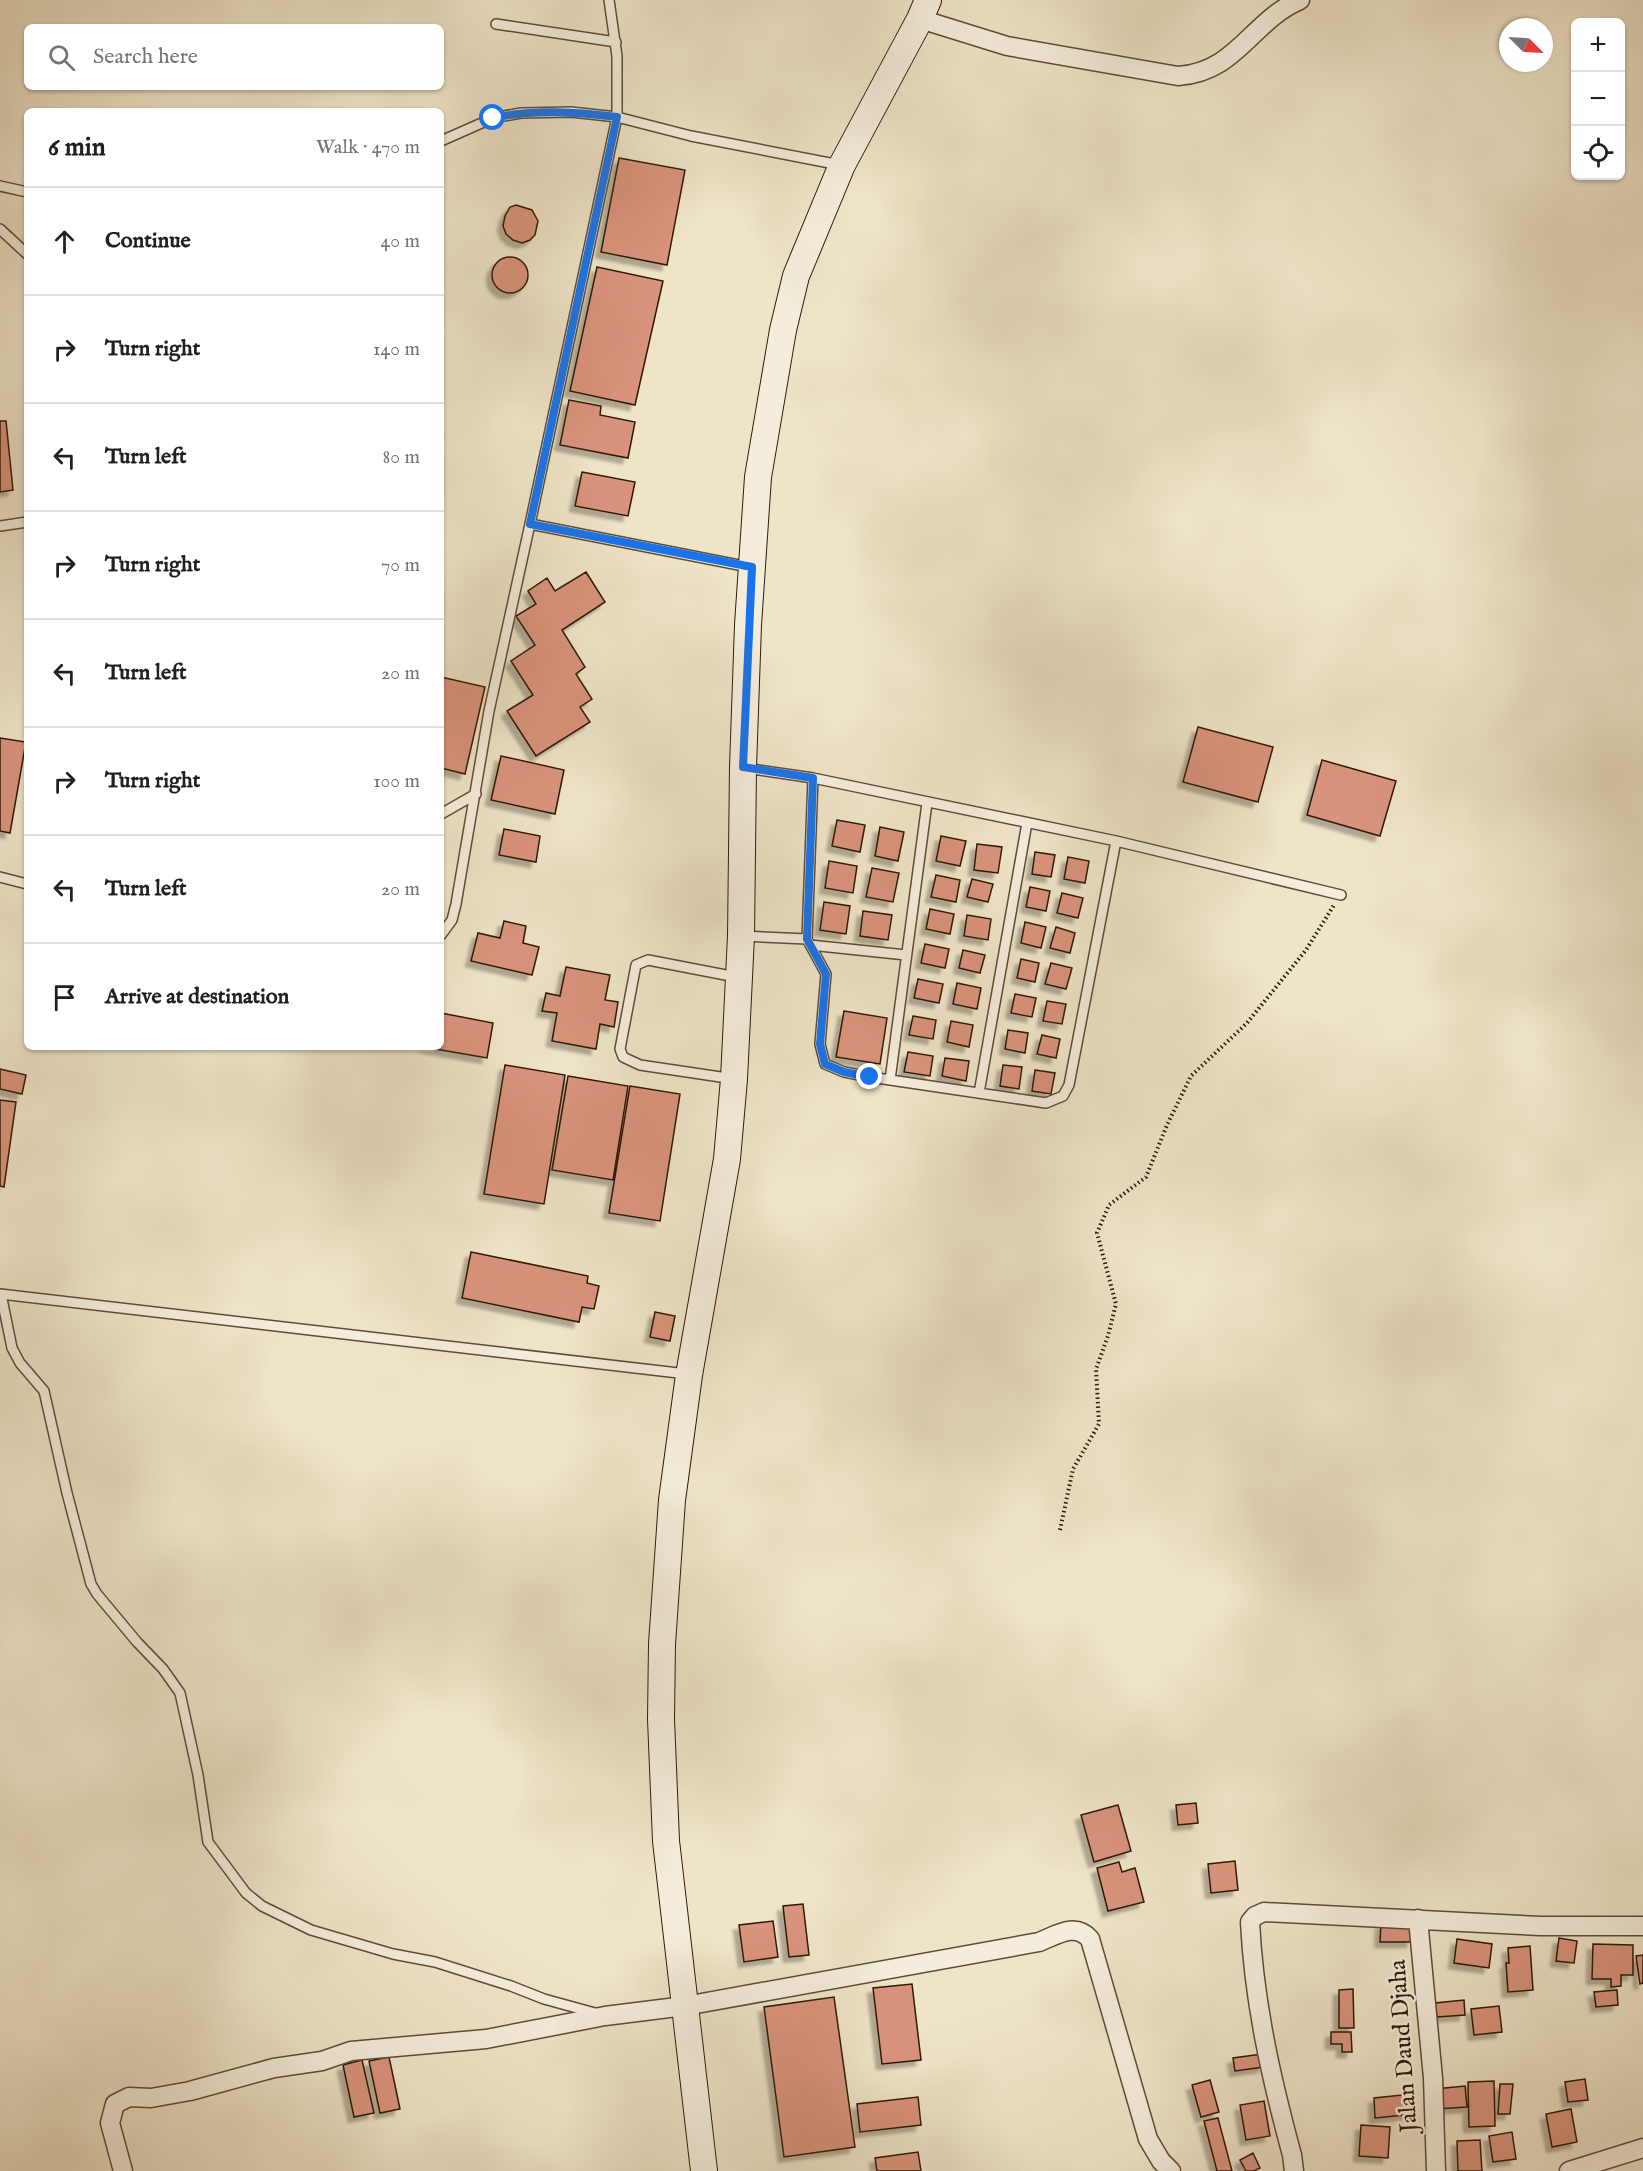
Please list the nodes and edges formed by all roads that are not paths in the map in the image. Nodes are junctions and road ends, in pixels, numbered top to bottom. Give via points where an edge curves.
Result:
1 (609, 0) edge
2 (1300, 0) edge
3 (924, 9) edge
4 (496, 24) dead end
5 (616, 42) junction
6 (617, 117) junction
7 (444, 140) edge
8 (842, 165) junction
9 (0, 186) edge
10 (24, 191) edge
11 (0, 229) edge
12 (24, 251) edge
13 (24, 522) edge
14 (530, 524) junction
15 (0, 526) edge
16 (752, 567) junction
17 (743, 767) junction
18 (813, 778) junction
19 (476, 794) junction
20 (927, 802) junction
21 (444, 812) edge
22 (1027, 823) junction
23 (1116, 841) junction
24 (0, 877) edge
25 (24, 883) edge
26 (1341, 895) road end
27 (444, 931) edge
28 (741, 936) junction
29 (808, 942) junction
30 (906, 955) junction
31 (739, 977) junction
32 (734, 1079) junction
33 (890, 1080) junction
34 (979, 1093) junction
35 (1, 1294) edge
36 (690, 1375) junction
37 (1418, 1919) junction
38 (1643, 1926) edge
39 (686, 2006) junction
40 (605, 2016) junction
41 (1643, 2148) edge
42 (123, 2171) edge
43 (704, 2171) edge
44 (1170, 2171) edge
45 (1294, 2171) edge
46 (1436, 2171) edge
47 (1569, 2171) edge

1 - 5 lane
2 - 3 street via 1276,13 1233,55 1213,68 1178,76 1007,46
3 - 8 street
4 - 5 lane
5 - 6 lane
6 - 7 lane via 571,112 510,114
6 - 8 lane via 691,136
6 - 14 lane
8 - 16 street via 796,276 783,330 758,477
9 - 10 lane
11 - 12 lane
13 - 15 lane
14 - 16 lane
14 - 19 lane via 489,711
16 - 17 street
17 - 18 lane
17 - 28 street
18 - 20 lane
18 - 29 lane
19 - 21 lane
19 - 27 lane via 456,904
20 - 22 lane
20 - 30 lane
22 - 23 lane
22 - 34 lane
23 - 26 lane
23 - 34 lane via 1069,1085 1063,1096 1046,1103
24 - 25 lane
28 - 29 lane
28 - 31 street
29 - 30 lane
29 - 33 lane via 826,974 820,1044 825,1064 844,1072
30 - 33 lane
31 - 32 street
31 - 32 lane via 648,960 636,965 620,1049 623,1057 640,1065
32 - 36 street via 727,1159
33 - 34 lane
35 - 36 lane
35 - 40 lane via 16,1357 44,1390 92,1584 180,1693 208,1842 246,1893 262,1906 311,1930 435,1962
36 - 39 street via 672,1500 661,1719 666,1841
37 - 38 street via 1540,1926
37 - 45 street via 1264,1912 1250,1922 1263,2035
37 - 46 street, Jalan Daud Djaha via 1433,2078
39 - 40 street
39 - 43 street
39 - 44 street via 1039,1942 1076,1929 1084,1931 1090,1938 1148,2139
40 - 42 street via 486,2039 351,2051 190,2091 151,2098 129,2097 115,2104 110,2123
41 - 47 street

